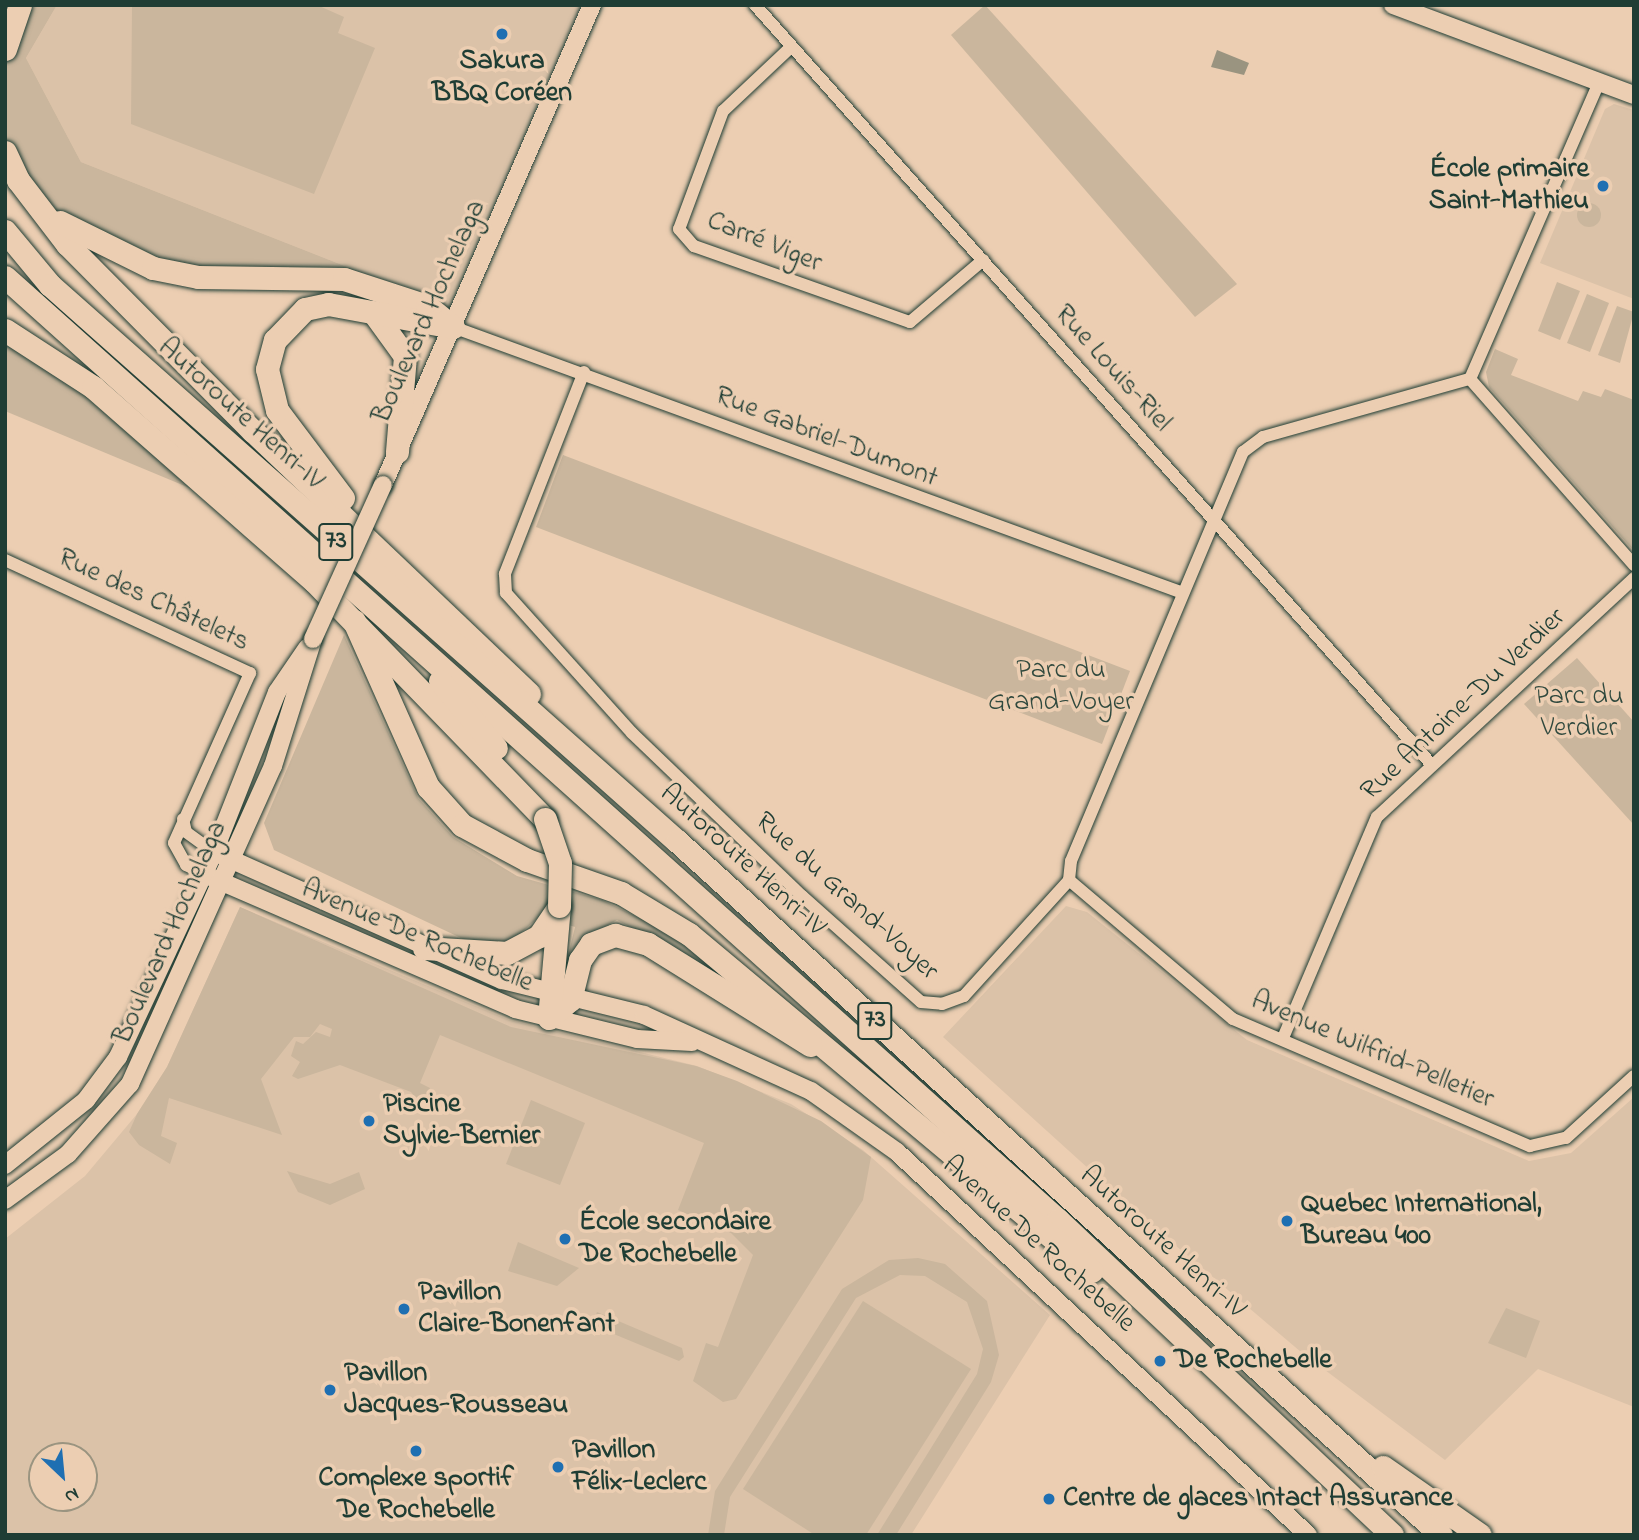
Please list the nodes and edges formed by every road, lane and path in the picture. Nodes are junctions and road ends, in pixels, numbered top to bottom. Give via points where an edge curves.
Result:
1 (20, 5) edge
2 (592, 5) edge
3 (755, 5) edge
4 (1393, 5) edge
5 (791, 47) junction
6 (5, 49) edge
7 (1599, 83) junction
8 (1634, 95) edge
9 (5, 152) edge
10 (38, 206) junction
11 (5, 231) edge
12 (983, 260) junction
13 (5, 277) edge
14 (370, 310) junction
15 (453, 327) junction
16 (5, 330) edge
17 (584, 372) junction
18 (1470, 379) junction
19 (397, 452) junction
20 (1213, 520) junction
21 (385, 551) junction
22 (5, 560) edge
23 (1634, 565) edge
24 (1634, 578) edge
25 (1183, 593) junction
26 (354, 621) junction
27 (391, 621) junction
28 (313, 639) junction
29 (1432, 765) junction
30 (183, 817) junction
31 (545, 819) junction
32 (677, 841) junction
33 (214, 852) junction
34 (234, 861) junction
35 (203, 873) junction
36 (1069, 880) junction
37 (222, 883) junction
38 (556, 916) junction
39 (424, 948) junction
40 (570, 1000) junction
41 (548, 1007) junction
42 (1283, 1038) junction
43 (700, 1042) junction
44 (861, 1076) junction
45 (1634, 1076) edge
46 (5, 1165) edge
47 (5, 1200) edge
48 (1183, 1342) junction
49 (1309, 1416) junction
50 (1308, 1535) edge
51 (1392, 1535) edge
52 (1441, 1535) edge
53 (1480, 1535) edge

1 - 6 highway
2 - 15 street, Boulevard Hochelaga
3 - 5 street, Rue Louis-Riel
4 - 7 street
5 - 12 street, Rue Louis-Riel
5 - 12 street, Carré Viger via 723,111 679,229 694,246 910,322
7 - 8 street
7 - 18 street
9 - 10 highway
10 - 15 highway via 90,242 153,268 198,277 344,279 426,306
10 - 21 highway via 207,386
11 - 32 highway, Autoroute Henri-IV / 73 via 60,294
12 - 20 street, Rue Louis-Riel
13 - 27 highway, Autoroute Henri-IV / 73
14 - 15 highway via 424,326
14 - 19 highway via 405,356
14 - 21 highway via 351,303 305,309 275,340 268,388 292,433
15 - 17 street, Rue Gabriel-Dumont
15 - 19 street, Boulevard Hochelaga
16 - 26 highway via 93,387
17 - 25 street, Rue Gabriel-Dumont
17 - 36 street, Rue du Grand-Voyer via 505,574 506,593 632,733 921,1002 964,996
18 - 20 street, Rue du Grand-Voyer via 1263,437 1243,452
18 - 23 street
19 - 28 street, Boulevard Hochelaga, bridge
20 - 25 street, Rue du Grand-Voyer
20 - 29 street, Rue Louis-Riel
21 - 32 highway
22 - 30 street, Rue des Châtelets via 250,673
24 - 29 street, Rue Antoine-Du Verdier
25 - 36 street, Rue du Grand-Voyer via 1070,862
26 - 31 highway
26 - 44 highway via 428,787 462,825 490,843 621,893 666,918
27 - 31 highway via 534,792
27 - 48 highway, Autoroute Henri-IV / 73 via 1058,1220
28 - 33 street, Boulevard Hochelaga via 277,692
28 - 34 street, Boulevard Hochelaga via 298,704
29 - 42 street, Rue Antoine-Du Verdier via 1377,817
30 - 33 street via 186,832
30 - 35 street, Rue des Châtelets via 174,843 186,865
31 - 38 highway, bridge via 560,863
32 - 49 highway, Autoroute Henri-IV / 73
33 - 34 street, Avenue De Rochebelle
33 - 35 street, Boulevard Hochelaga
34 - 37 street, Boulevard Hochelaga
34 - 39 street, Avenue De Rochebelle
35 - 37 street, Avenue De Rochebelle
35 - 46 street, Boulevard Hochelaga via 107,1074 50,1134
36 - 42 street, Avenue Wilfrid-Pelletier via 1233,1019
37 - 41 street, Avenue De Rochebelle via 473,994
37 - 47 street, Boulevard Hochelaga via 130,1084 68,1154
38 - 39 highway via 539,936 507,953
38 - 41 highway
39 - 41 street, Avenue De Rochebelle
40 - 41 highway
40 - 43 street, Avenue De Rochebelle via 644,1015
40 - 44 highway via 580,960 591,944 615,935 631,938
41 - 43 street, Avenue De Rochebelle via 637,1039
42 - 45 street, Avenue Wilfrid-Pelletier via 1530,1146 1566,1138
43 - 50 street, Avenue De Rochebelle via 811,1091 897,1152
44 - 48 highway via 1045,1235
48 - 51 highway, Autoroute Henri-IV / 73
49 - 52 highway, Autoroute Henri-IV / 73
49 - 53 highway

